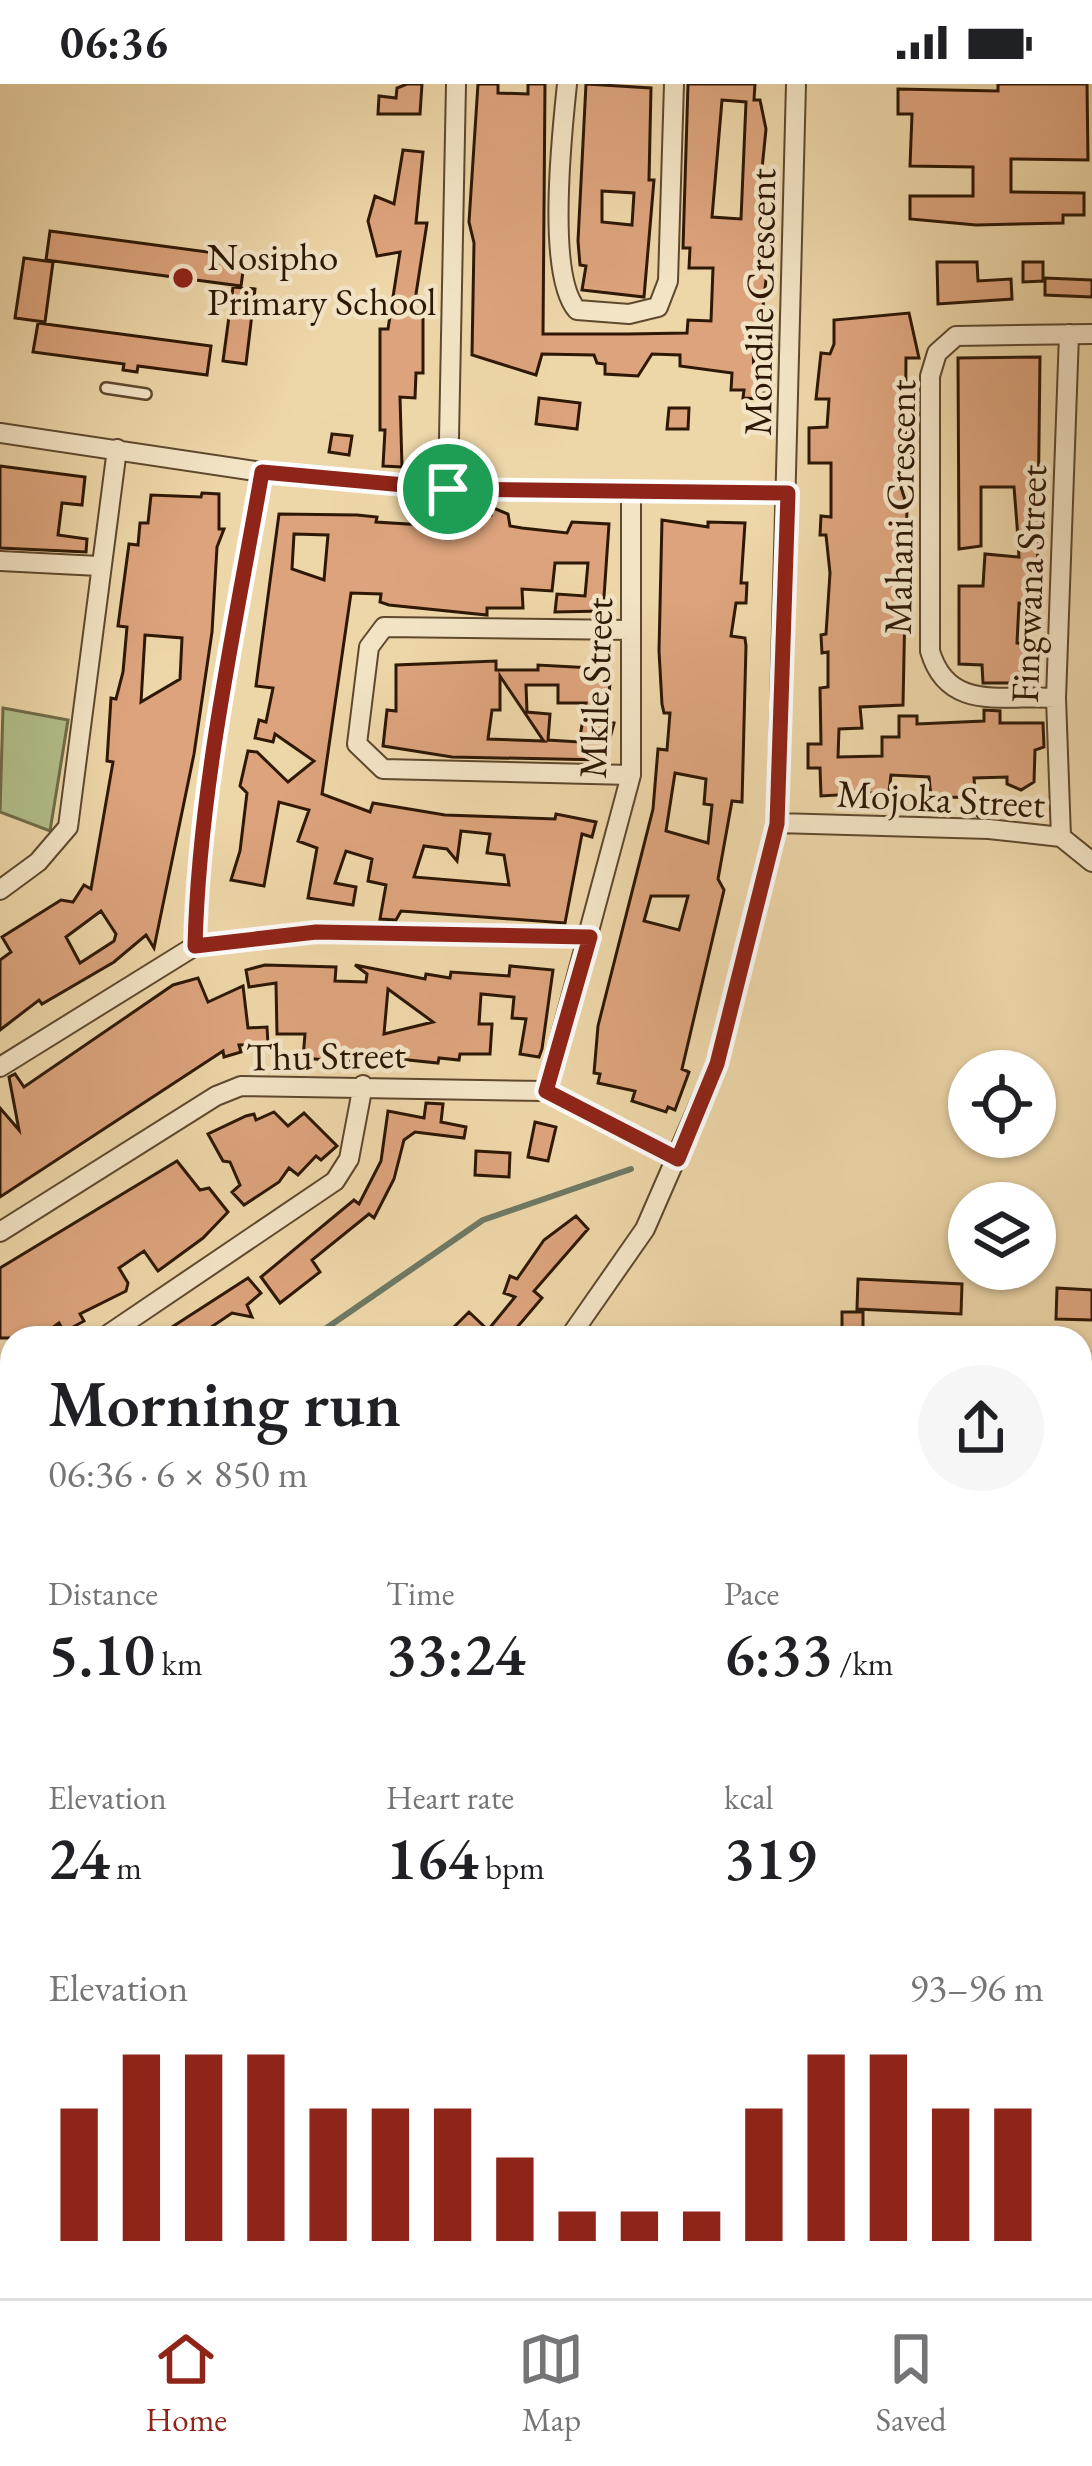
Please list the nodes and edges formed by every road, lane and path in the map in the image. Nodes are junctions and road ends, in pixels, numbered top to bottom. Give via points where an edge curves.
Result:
1 (456, 84) edge
2 (567, 84) edge
3 (674, 84) edge
4 (796, 84) edge
5 (1069, 334) junction
6 (1092, 334) edge
7 (106, 388) dead end
8 (146, 394) dead end
9 (0, 433) edge
10 (117, 449) junction
11 (262, 472) junction
12 (448, 489) junction
13 (632, 492) junction
14 (788, 493) junction
15 (0, 561) edge
16 (99, 566) junction
17 (631, 630) junction
18 (1056, 698) junction
19 (631, 775) junction
20 (777, 824) junction
21 (1061, 837) junction
22 (1092, 862) edge
23 (0, 890) edge
24 (590, 937) junction
25 (195, 946) junction
26 (0, 1067) edge
27 (363, 1085) junction
28 (546, 1091) junction
29 (678, 1159) junction
30 (0, 1232) edge
31 (121, 1326) edge
32 (577, 1326) edge

1 - 12 street
2 - 3 street via 565,294 577,310 629,314 658,307 668,281
4 - 14 street, Mondile Crescent
5 - 6 street
5 - 18 street, Fingwana Street
5 - 18 street, Mahani Crescent via 956,336 941,345 930,376 935,668 944,684 966,694
7 - 8 lane
9 - 10 street
10 - 11 street
10 - 16 street
11 - 12 street
11 - 25 street via 227,671
12 - 13 street
13 - 14 street
13 - 17 street, Mkile Street
14 - 20 street, Mondile Crescent
15 - 16 street
16 - 23 street via 68,827
17 - 19 street, Mkile Street
17 - 19 street via 384,627 369,647 357,744 383,769
18 - 21 street, Fingwana Street
19 - 24 street, Mkile Street
20 - 21 street, Mojoka Street
20 - 29 street, Mondile Crescent via 717,1064
21 - 22 street, Mojoka Street
24 - 25 street via 316,932
24 - 28 street, Mkile Street
25 - 26 street
27 - 28 street, Thu Street
27 - 30 street, Thu Street via 254,1085 215,1096
27 - 31 street via 349,1159 335,1181
28 - 29 street, Thu Street
29 - 32 street, Mondile Crescent via 645,1229

